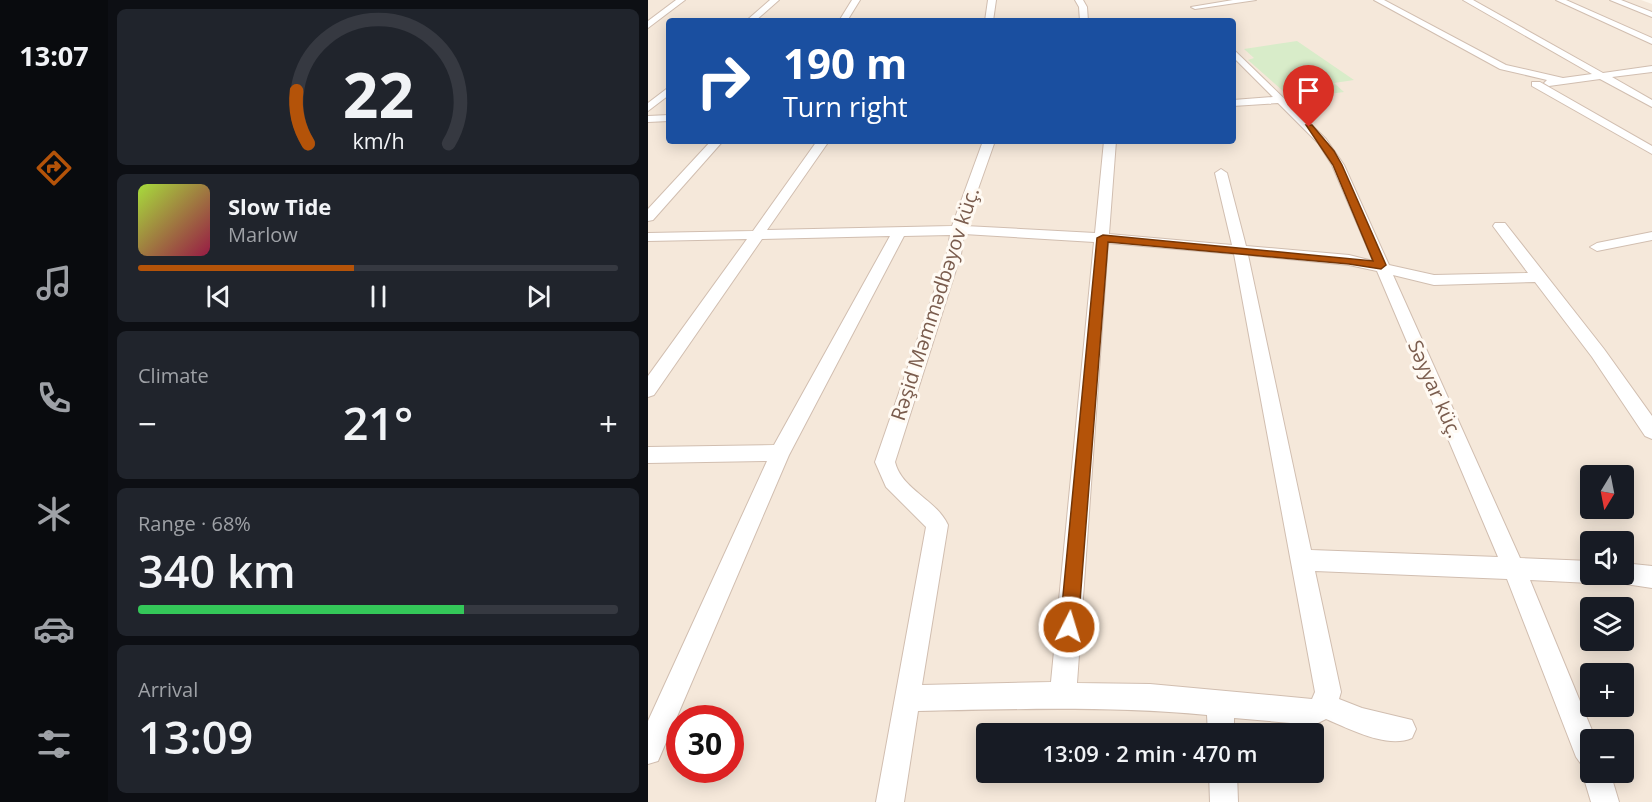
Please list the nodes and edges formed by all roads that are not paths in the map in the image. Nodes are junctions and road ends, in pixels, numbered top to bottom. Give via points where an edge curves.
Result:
1 (681, 0) edge
2 (775, 0) edge
3 (856, 0) edge
4 (992, 0) edge
5 (1079, 0) edge
6 (1188, 0) edge
7 (1252, 0) edge
8 (1378, 0) edge
9 (1467, 0) edge
10 (1560, 0) edge
11 (1614, 0) edge
12 (1652, 15) edge
13 (754, 18) edge
14 (845, 18) edge
15 (989, 18) edge
16 (1084, 18) edge
17 (648, 25) edge
18 (1652, 41) edge
19 (1236, 55) edge
20 (1652, 69) edge
21 (1601, 76) junction
22 (1562, 81) junction
23 (666, 93) edge
24 (1282, 100) junction
25 (1236, 103) edge
26 (1652, 104) edge
27 (648, 108) edge
28 (648, 118) edge
29 (666, 118) edge
30 (714, 144) edge
31 (821, 144) edge
32 (988, 144) edge
33 (1110, 144) edge
34 (1652, 151) edge
35 (1221, 173) dead end
36 (648, 217) edge
37 (1500, 226) dead end
38 (957, 229) junction
39 (900, 230) junction
40 (1649, 233) edge
41 (756, 234) junction
42 (648, 237) edge
43 (1103, 238) junction
44 (1597, 247) dead end
45 (1240, 250) junction
46 (1381, 265) junction
47 (1541, 278) junction
48 (648, 390) edge
49 (1652, 431) edge
50 (780, 453) junction
51 (648, 455) edge
52 (1303, 560) junction
53 (1513, 567) junction
54 (1580, 572) edge
55 (1634, 575) edge
56 (1652, 577) edge
57 (1064, 695) junction
58 (908, 698) junction
59 (1220, 703) junction
60 (1325, 706) junction
61 (1221, 723) edge
62 (1403, 729) dead end
63 (1580, 732) edge
64 (648, 751) edge
65 (1223, 783) edge
66 (1599, 783) edge
67 (890, 802) edge
68 (1224, 802) edge
69 (1605, 802) edge

1 - 17 street
2 - 13 street
3 - 14 street
4 - 15 street
5 - 16 street
6 - 7 street via 1198,11
8 - 22 street via 1503,67
9 - 21 street
10 - 18 street
11 - 12 street
19 - 24 street, Səyyar küç.
20 - 21 street
21 - 22 street
21 - 26 street
22 - 34 street via 1536,84
23 - 27 street
24 - 25 street
24 - 46 street, Səyyar küç. via 1331,153
28 - 29 street
30 - 36 street
31 - 41 street
32 - 38 street, Rəşid Məmmədbəyov küç.
33 - 43 street
35 - 45 street
37 - 47 street
38 - 39 street
38 - 43 street
38 - 58 street, Rəşid Məmmədbəyov küç. via 954,254 885,462 892,482 932,515 937,525
39 - 41 street
39 - 50 street
40 - 44 street
41 - 42 street
41 - 48 street
43 - 45 street
43 - 57 street
45 - 46 street
45 - 52 street
46 - 47 street via 1434,280
46 - 53 street, Səyyar küç.
47 - 49 street
50 - 51 street
50 - 64 street
52 - 53 street
52 - 60 street via 1328,692
53 - 54 street
53 - 63 street, Səyyar küç.
55 - 56 street
57 - 58 street
57 - 59 street
58 - 67 street, Rəşid Məmmədbəyov küç.
59 - 60 street via 1314,712
59 - 61 street
60 - 62 street via 1362,721
65 - 68 street
66 - 69 street

